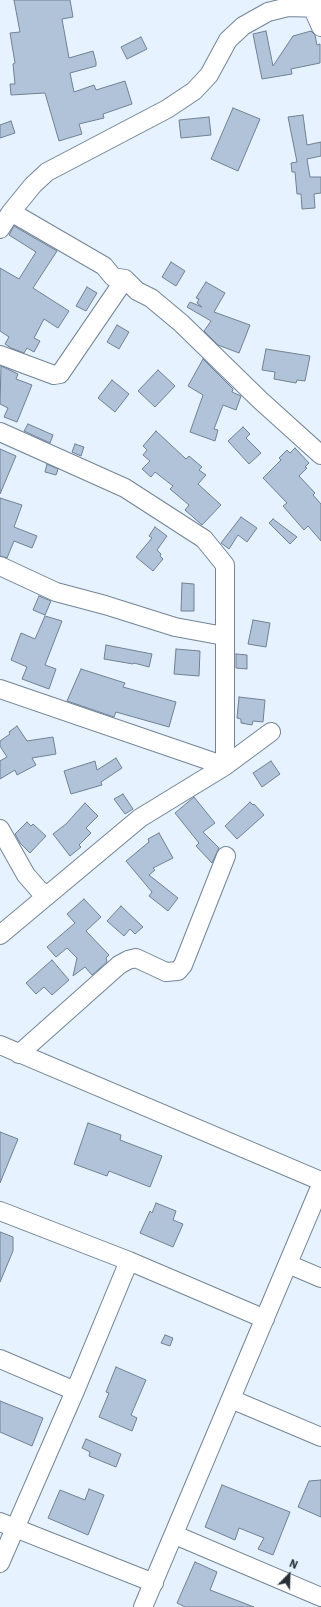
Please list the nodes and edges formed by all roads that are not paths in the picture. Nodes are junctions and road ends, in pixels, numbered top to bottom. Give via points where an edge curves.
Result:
1 (316, 6) edge
2 (321, 27) edge
3 (11, 212) junction
4 (0, 229) edge
5 (125, 279) junction
6 (0, 355) edge
7 (0, 432) edge
8 (321, 455) edge
9 (0, 566) edge
10 (224, 636) junction
11 (0, 689) edge
12 (271, 732) dead end
13 (225, 766) junction
14 (0, 829) edge
15 (226, 856) dead end
16 (48, 895) junction
17 (0, 935) edge
18 (0, 1045) edge
19 (20, 1054) junction
20 (321, 1181) edge
21 (321, 1185) edge
22 (0, 1211) edge
23 (129, 1261) junction
24 (288, 1264) junction
25 (321, 1278) edge
26 (265, 1319) junction
27 (0, 1359) edge
28 (75, 1391) junction
29 (231, 1399) junction
30 (321, 1437) edge
31 (7, 1525) edge
32 (175, 1535) junction
33 (0, 1563) edge
34 (154, 1582) junction
35 (321, 1596) edge
36 (143, 1607) edge

1 - 2 street
1 - 3 street via 288,7 268,12 243,26 228,40 209,75 194,91 167,109 47,172
3 - 4 street
3 - 5 street via 104,266 113,277
5 - 6 street via 60,374 54,375
5 - 8 street via 137,291 151,298 181,323
7 - 10 street via 125,488 204,539 225,565
9 - 10 street via 56,592 195,632
10 - 13 street
11 - 13 street
12 - 13 street
13 - 16 street via 140,818
14 - 16 street via 26,875 39,890
15 - 19 street via 183,965 178,971 166,972 136,958 128,960 119,965
16 - 17 street
18 - 19 street
19 - 20 street
21 - 24 street
22 - 23 street
23 - 26 street
23 - 28 street
24 - 25 street
24 - 26 street
26 - 29 street
27 - 28 street
28 - 31 street
29 - 30 street
29 - 32 street
31 - 33 street
31 - 34 street
32 - 34 street
32 - 35 street
34 - 36 street

